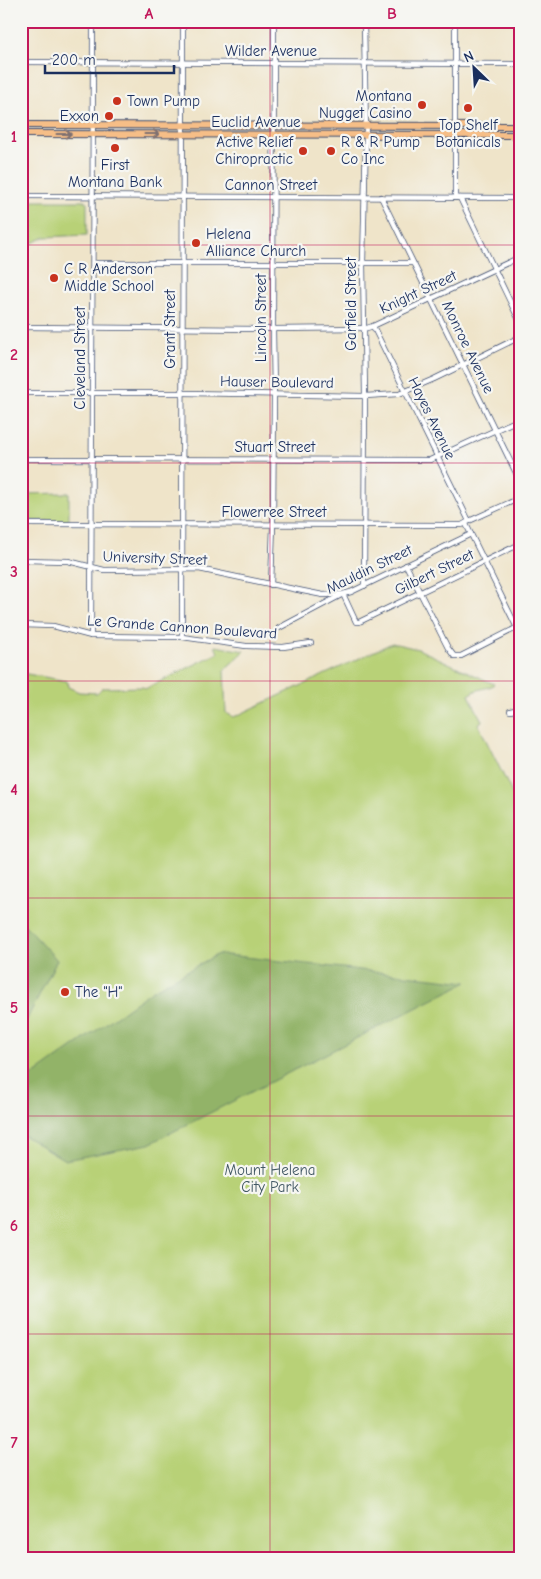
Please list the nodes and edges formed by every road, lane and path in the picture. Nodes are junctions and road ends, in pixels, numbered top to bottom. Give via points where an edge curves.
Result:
1 (93, 21) edge
2 (183, 21) edge
3 (274, 21) edge
4 (364, 21) edge
5 (455, 21) edge
6 (21, 62) edge
7 (93, 63) junction
8 (183, 63) junction
9 (274, 63) junction
10 (364, 63) junction
11 (455, 63) junction
12 (520, 64) edge
13 (21, 125) edge
14 (92, 125) junction
15 (183, 126) junction
16 (274, 126) junction
17 (366, 126) junction
18 (455, 126) junction
19 (520, 126) edge
20 (21, 134) edge
21 (92, 134) junction
22 (183, 134) junction
23 (274, 134) junction
24 (366, 135) junction
25 (454, 135) junction
26 (520, 135) edge
27 (21, 196) edge
28 (92, 197) junction
29 (183, 197) junction
30 (364, 197) junction
31 (381, 197) junction
32 (273, 198) junction
33 (457, 198) junction
34 (520, 198) edge
35 (520, 257) edge
36 (273, 262) junction
37 (93, 263) junction
38 (183, 263) junction
39 (363, 263) junction
40 (413, 263) junction
41 (494, 269) junction
42 (431, 299) junction
43 (520, 322) edge
44 (373, 326) junction
45 (21, 327) edge
46 (93, 327) junction
47 (182, 328) junction
48 (363, 328) junction
49 (273, 329) junction
50 (520, 337) edge
51 (462, 365) junction
52 (405, 392) junction
53 (21, 393) edge
54 (93, 393) junction
55 (183, 393) junction
56 (274, 395) junction
57 (365, 396) junction
58 (520, 419) edge
59 (495, 431) junction
60 (437, 458) junction
61 (21, 459) edge
62 (92, 459) junction
63 (183, 460) junction
64 (274, 460) junction
65 (364, 460) junction
66 (520, 481) edge
67 (520, 498) edge
68 (467, 522) junction
69 (21, 524) edge
70 (92, 524) junction
71 (182, 525) junction
72 (273, 525) junction
73 (365, 525) junction
74 (471, 534) junction
75 (520, 544) edge
76 (21, 560) edge
77 (484, 561) junction
78 (406, 565) junction
79 (92, 568) junction
80 (182, 568) junction
81 (271, 585) junction
82 (364, 586) junction
83 (420, 592) junction
84 (343, 594) junction
85 (21, 625) edge
86 (518, 627) edge
87 (279, 628) dead end
88 (520, 634) edge
89 (91, 636) junction
90 (182, 637) junction
91 (311, 644) dead end
92 (520, 709) edge
93 (510, 711) dead end

1 - 7 street, Cleveland Street
2 - 8 street, Grant Street
3 - 9 street, Lincoln Street
4 - 10 street, Garfield Street
5 - 11 street
6 - 7 street, Wilder Avenue
7 - 8 street, Wilder Avenue
7 - 14 street, Cleveland Street
8 - 9 street, Wilder Avenue
8 - 15 street, Grant Street
9 - 10 street, Wilder Avenue
9 - 16 street, Lincoln Street
10 - 11 street, Wilder Avenue
10 - 17 street, Garfield Street
11 - 12 street, Wilder Avenue
11 - 18 street
13 - 14 highway, Euclid Avenue
14 - 15 highway, Euclid Avenue
14 - 21 street, Cleveland Street
15 - 16 highway, Euclid Avenue
15 - 22 street, Grant Street
16 - 17 highway, Euclid Avenue
16 - 23 street, Lincoln Street
17 - 18 highway, Euclid Avenue
17 - 24 street, Garfield Street
18 - 19 highway, Euclid Avenue
18 - 25 street
20 -> 21 highway, Euclid Avenue
21 -> 22 highway, Euclid Avenue
21 - 28 street, Cleveland Street
22 - 23 highway, Euclid Avenue
22 - 29 street, Grant Street
23 - 24 highway, Euclid Avenue
23 - 32 street, Lincoln Street
24 - 25 highway, Euclid Avenue
24 - 30 street, Garfield Street
25 - 26 highway, Euclid Avenue
25 - 33 street
27 - 28 street, Cannon Street
28 - 29 street, Cannon Street
28 - 37 street, Cleveland Street
29 - 32 street, Cannon Street
29 - 38 street, Grant Street
30 - 31 street, Cannon Street
30 - 32 street, Cannon Street
30 - 39 street, Garfield Street
31 - 33 street, Cannon Street
31 - 40 street, Monroe Avenue
32 - 36 street, Lincoln Street
33 - 34 street, Cannon Street
33 - 41 street
35 - 41 street, Knight Street
36 - 38 street
36 - 39 street
36 - 49 street, Lincoln Street
37 - 38 street
37 - 46 street, Cleveland Street
38 - 47 street, Grant Street
39 - 40 street
39 - 48 street, Garfield Street
40 - 42 street, Monroe Avenue
41 - 42 street, Knight Street
41 - 43 street
42 - 44 street, Knight Street
42 - 51 street, Monroe Avenue
44 - 48 street, Knight Street
44 - 52 street, Hayes Avenue
45 - 46 street, Knight Street
46 - 47 street, Knight Street
46 - 54 street, Cleveland Street
47 - 49 street, Knight Street
47 - 55 street, Grant Street
48 - 49 street, Knight Street
48 - 57 street, Garfield Street
49 - 56 street, Lincoln Street
50 - 51 street, Hauser Boulevard
51 - 52 street, Hauser Boulevard
51 - 59 street, Monroe Avenue
52 - 57 street, Hauser Boulevard
52 - 60 street, Hayes Avenue
53 - 54 street, Hauser Boulevard
54 - 55 street, Hauser Boulevard
54 - 62 street, Cleveland Street
55 - 56 street, Hauser Boulevard
55 - 63 street, Grant Street
56 - 57 street, Hauser Boulevard
56 - 64 street, Lincoln Street
57 - 65 street, Garfield Street
58 - 59 street, Stuart Street
59 - 60 street, Stuart Street
59 - 66 street, Monroe Avenue
60 - 65 street, Stuart Street
60 - 68 street, Hayes Avenue
61 - 62 street, Stuart Street
62 - 63 street, Stuart Street
62 - 70 street, Cleveland Street
63 - 64 street, Stuart Street
63 - 71 street, Grant Street
64 - 65 street, Stuart Street
64 - 72 street, Lincoln Street
65 - 73 street, Garfield Street
67 - 68 street, Flowerree Street
68 - 73 street, Flowerree Street via 462,525
68 - 74 street, Hayes Avenue
69 - 70 street, Flowerree Street
70 - 71 street, Flowerree Street
70 - 79 street, Cleveland Street
71 - 72 street, Flowerree Street
71 - 80 street, Grant Street
72 - 73 street, Flowerree Street
72 - 81 street, Lincoln Street
73 - 82 street, Garfield Street
74 - 77 street, Hayes Avenue
74 - 78 street, Mauldin Street
75 - 77 street, Gilbert Street
76 - 79 street, University Street via 68,561
77 - 83 street, Gilbert Street
77 - 86 street, Hayes Avenue
78 - 82 street, Mauldin Street
78 - 83 street
79 - 80 street, University Street
79 - 89 street, Cleveland Street
80 - 81 street, University Street
80 - 90 street, Grant Street
81 - 84 street, University Street via 323,595
82 - 84 street, Mauldin Street
83 - 84 street, Gilbert Street via 359,622 353,618
83 - 86 street via 454,656 461,656
84 - 87 street, Mauldin Street
85 - 89 street, Le Grande Cannon Boulevard via 53,626
86 - 88 street, Hayes Avenue
89 - 90 street, Le Grande Cannon Boulevard
90 - 91 street, Le Grande Cannon Boulevard via 246,646
92 - 93 street

